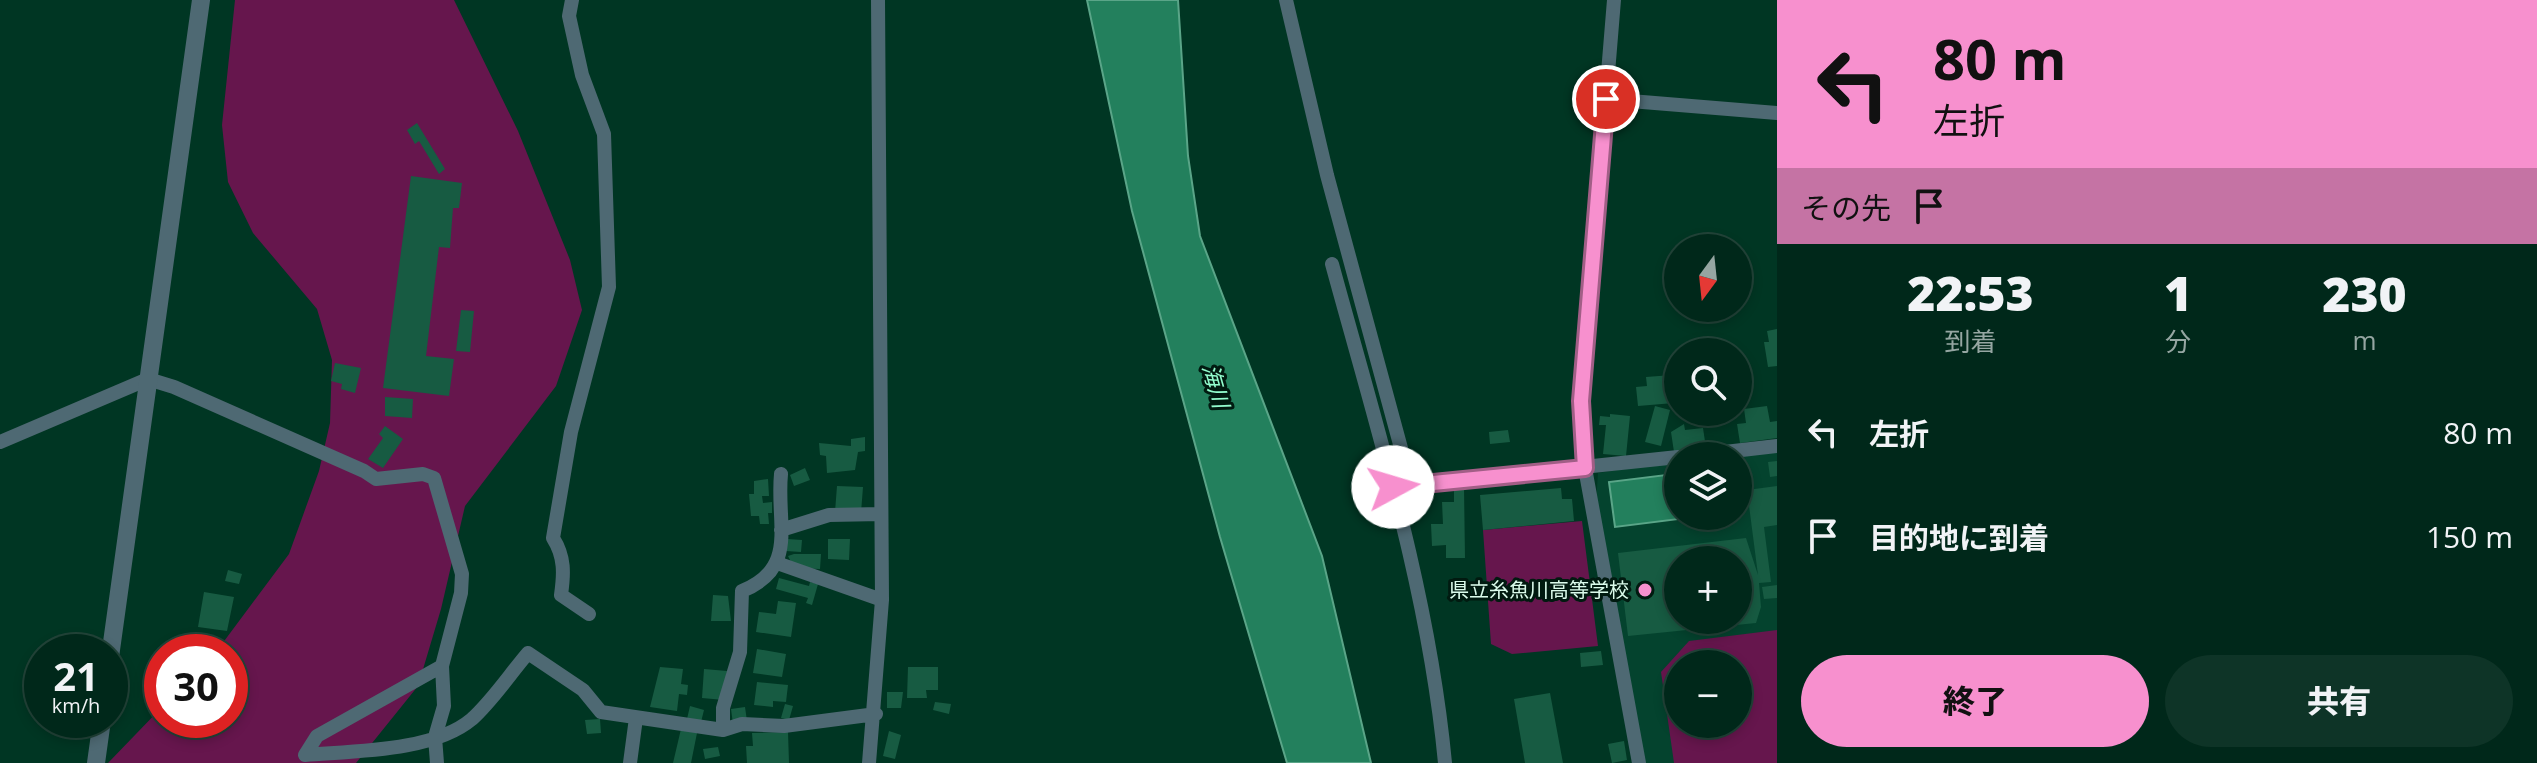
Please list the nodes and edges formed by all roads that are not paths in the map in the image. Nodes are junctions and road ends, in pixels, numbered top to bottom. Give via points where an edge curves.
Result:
1 (201, 0) edge
2 (572, 0) edge
3 (878, 0) edge
4 (1286, 0) edge
5 (1614, 0) edge
6 (1606, 99) junction
7 (1777, 113) edge
8 (1332, 264) dead end
9 (148, 379) junction
10 (0, 442) edge
11 (1777, 446) edge
12 (1752, 449) edge
13 (1664, 459) edge
14 (1585, 468) junction
15 (781, 474) dead end
16 (1411, 485) junction
17 (1393, 487) junction
18 (881, 514) junction
19 (781, 530) junction
20 (777, 563) junction
21 (882, 600) junction
22 (589, 614) dead end
23 (113, 634) edge
24 (442, 666) junction
25 (876, 714) junction
26 (636, 718) junction
27 (723, 730) junction
28 (435, 737) junction
29 (99, 738) edge
30 (96, 763) edge
31 (437, 763) edge
32 (630, 763) edge
33 (869, 763) edge
34 (1445, 763) edge
35 (1639, 763) edge

1 - 9 street
2 - 22 street via 569,16 582,75 604,134 609,287 571,432 553,538 564,571 561,595
3 - 18 street
4 - 16 street
5 - 6 street
6 - 7 street
6 - 14 street via 1581,401
8 - 17 street
9 - 10 street
9 - 23 street
9 - 24 street via 376,479 423,474 434,478 462,574
11 - 12 street
13 - 14 street
14 - 16 street
14 - 35 street
15 - 19 street
16 - 17 street
17 - 34 street via 1423,601
18 - 19 street via 829,515
18 - 21 street
19 - 20 street
20 - 21 street
20 - 27 street via 763,582 742,591 740,652 723,708
21 - 25 street
24 - 28 street via 444,706
24 - 28 street via 317,736 305,755 400,747
25 - 27 street
25 - 33 street
26 - 27 street
26 - 28 street via 601,712 583,690 528,653 470,720
26 - 32 street
28 - 31 street
29 - 30 street

